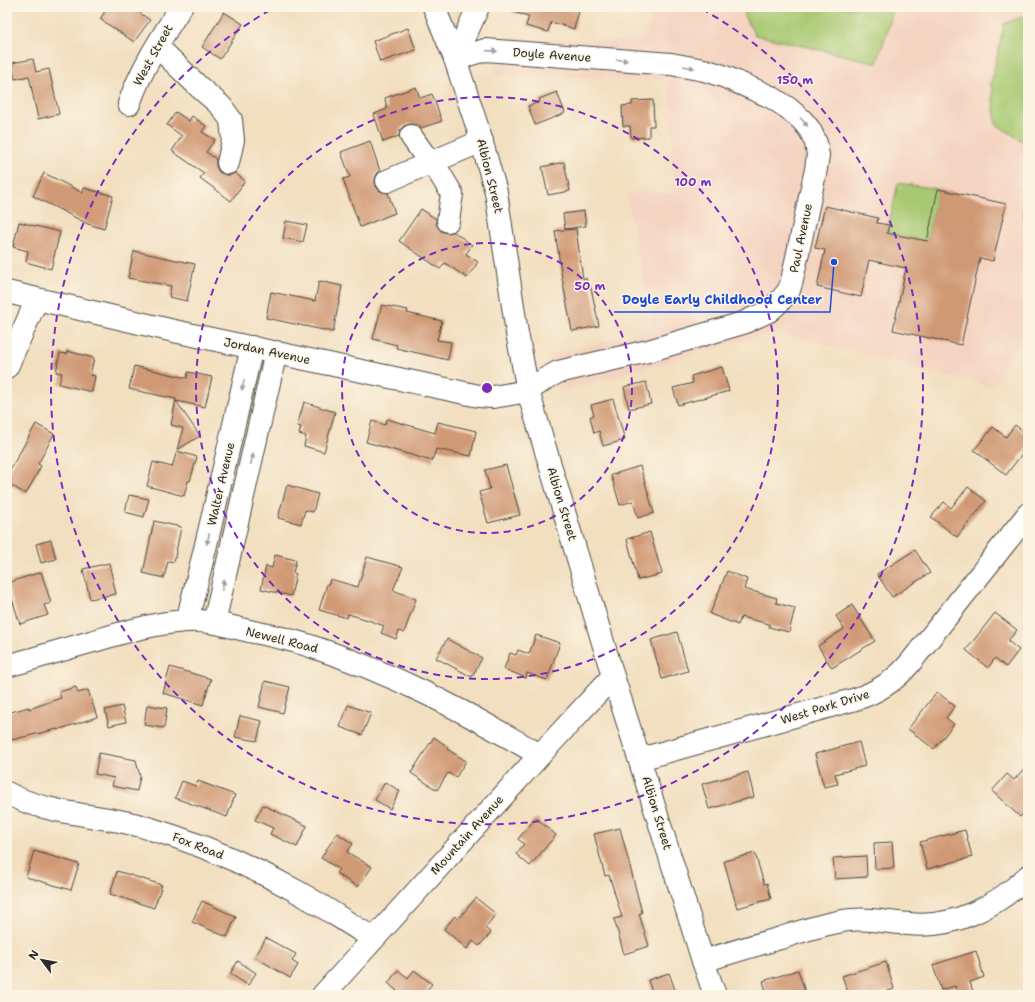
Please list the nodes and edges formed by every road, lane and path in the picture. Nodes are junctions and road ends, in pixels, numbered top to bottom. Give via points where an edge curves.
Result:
1 (181, 7) edge
2 (434, 7) edge
3 (478, 7) edge
4 (157, 46) junction
5 (454, 59) junction
6 (650, 62) joint
7 (129, 104) dead end
8 (411, 136) dead end
9 (482, 141) junction
10 (228, 163) dead end
11 (430, 163) junction
12 (387, 181) dead end
13 (448, 221) dead end
14 (7, 292) edge
15 (37, 299) junction
16 (252, 347) junction
17 (276, 352) junction
18 (7, 367) edge
19 (528, 391) junction
20 (1028, 514) edge
21 (187, 621) junction
22 (214, 623) junction
23 (7, 666) edge
24 (613, 676) junction
25 (540, 755) junction
26 (640, 759) junction
27 (7, 793) edge
28 (1025, 884) edge
29 (373, 938) junction
30 (703, 962) junction
31 (324, 995) edge
32 (715, 995) edge

1 - 4 street, West Street
2 - 5 street, Albion Street
3 - 5 street
4 - 7 street, West Street via 138,80
4 - 10 street via 221,106 231,120 233,140
5 -> 6 street, Doyle Avenue via 485,50
5 - 9 street, Albion Street
6 -> 19 street, Paul Avenue via 704,70 740,83 788,108 810,130 818,155 789,290 769,311 755,319 648,352 558,372
8 - 11 street
9 - 11 street
9 - 19 street, Albion Street via 496,192
11 - 12 street
11 - 13 street via 452,194
14 - 15 street, Jordan Avenue
15 - 16 street, Jordan Avenue
15 - 18 street
16 - 17 street, Jordan Avenue
16 -> 21 street, Walter Avenue
17 - 19 street, Jordan Avenue via 479,396 493,397
22 -> 17 street, Walter Avenue
19 - 24 street, Albion Street
20 - 26 street, West Park Drive via 910,663 882,688 856,700
21 - 22 street, Newell Road
21 - 23 street, Newell Road via 125,632
22 - 25 street, Newell Road via 309,645 377,671 475,718
24 - 25 street, Mountain Avenue
24 - 26 street, Albion Street
25 - 29 street, Mountain Avenue
26 - 30 street, Albion Street
27 - 29 street, Fox Road via 45,807 142,826 208,849 297,892
28 - 30 street via 977,911 942,924 911,925 852,919 821,925
29 - 31 street, Mountain Avenue
30 - 32 street, Albion Street

